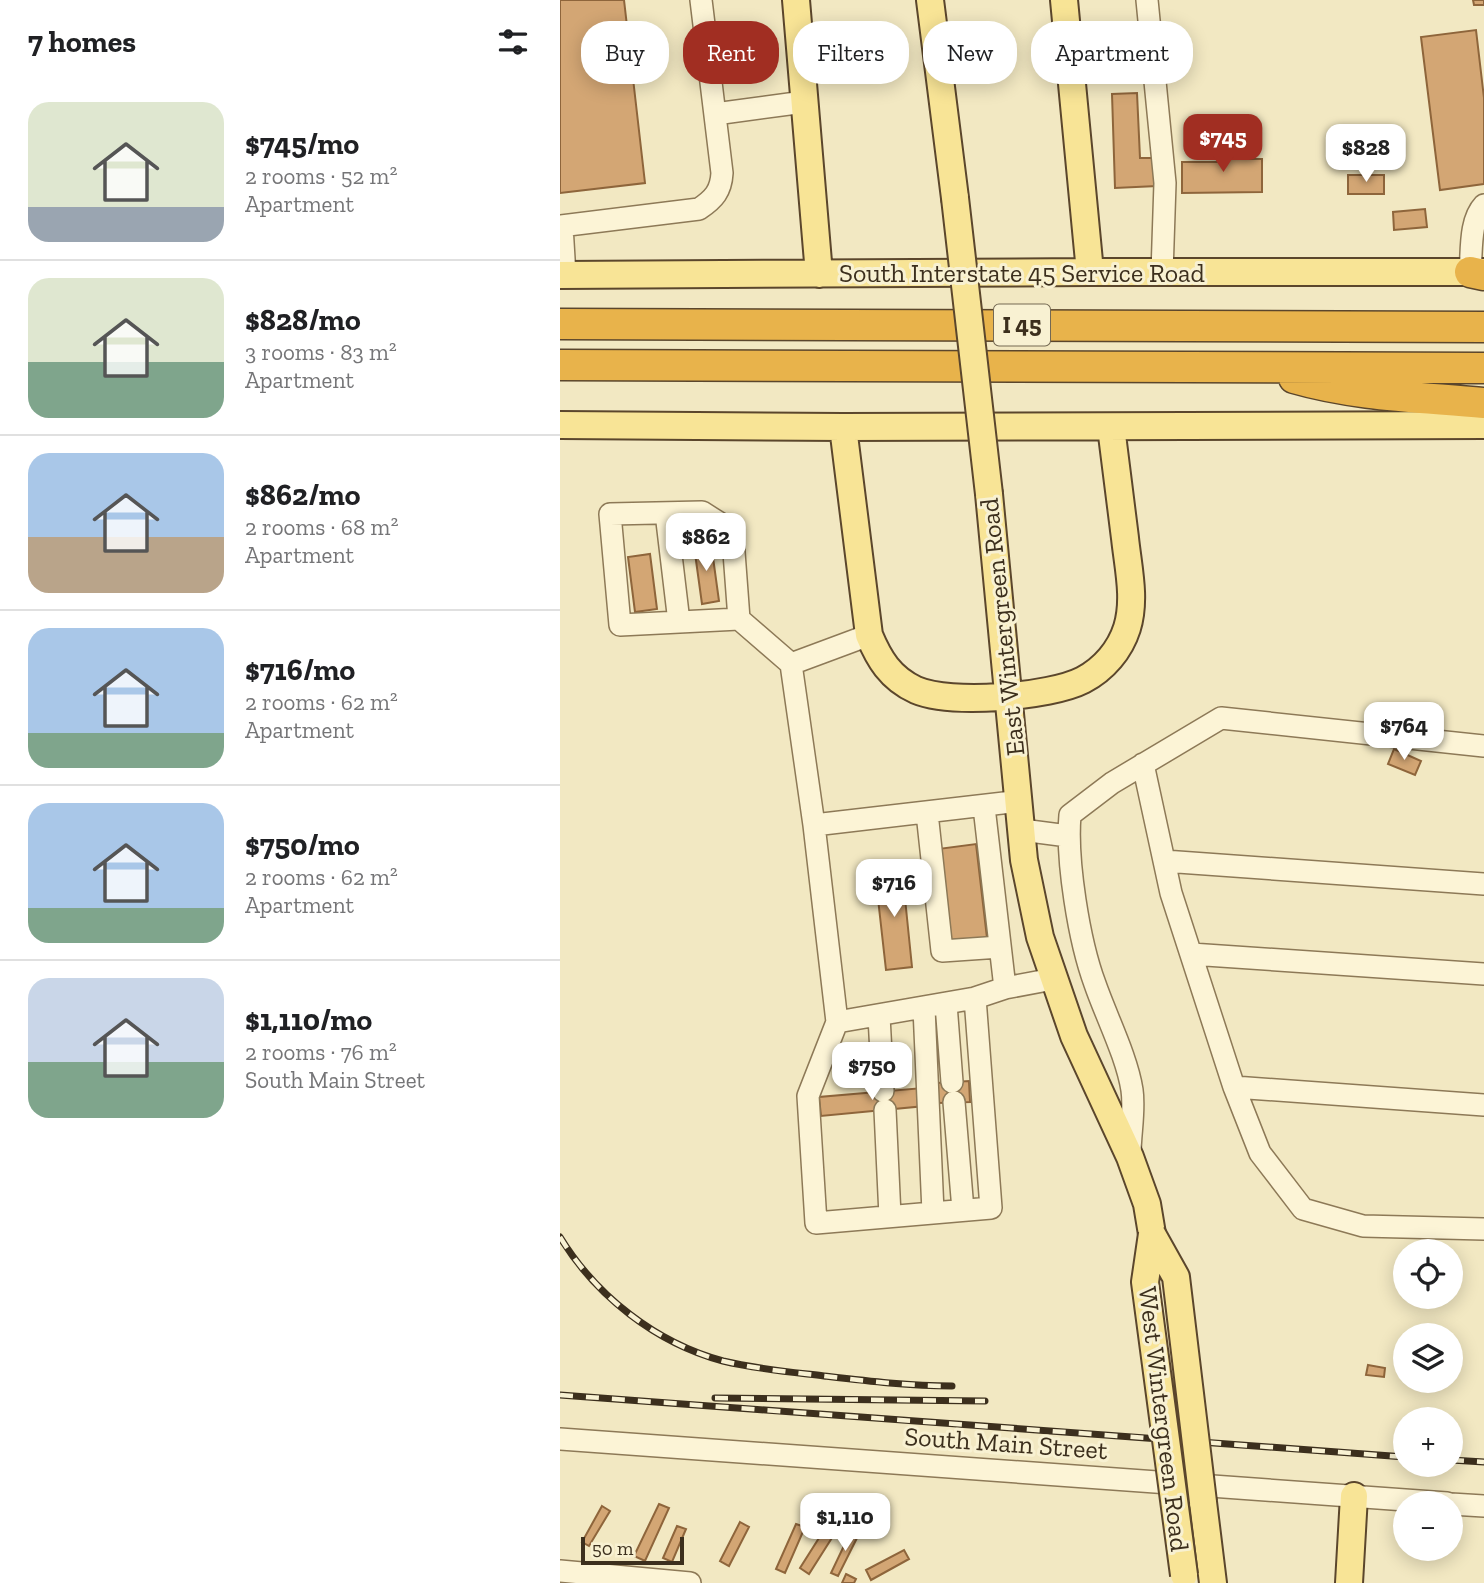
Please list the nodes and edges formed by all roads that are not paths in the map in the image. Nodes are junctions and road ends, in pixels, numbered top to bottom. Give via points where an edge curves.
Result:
1 (701, 0) edge
2 (796, 0) edge
3 (930, 0) edge
4 (1064, 0) edge
5 (1147, 0) edge
6 (804, 102) junction
7 (715, 114) junction
8 (1484, 205) edge
9 (561, 226) edge
10 (1090, 272) junction
11 (1162, 273) junction
12 (1479, 273) edge
13 (819, 274) junction
14 (563, 275) edge
15 (560, 324) edge
16 (1484, 327) edge
17 (560, 365) edge
18 (1257, 367) junction
19 (1484, 368) edge
20 (1484, 403) edge
21 (560, 425) edge
22 (1484, 425) edge
23 (843, 427) junction
24 (1111, 427) junction
25 (666, 513) junction
26 (739, 619) junction
27 (679, 622) junction
28 (869, 635) junction
29 (791, 664) junction
30 (1007, 696) junction
31 (1484, 746) edge
32 (1143, 764) junction
33 (1020, 801) junction
34 (984, 807) junction
35 (927, 813) junction
36 (814, 825) junction
37 (1022, 830) junction
38 (1068, 836) junction
39 (1164, 861) junction
40 (1484, 884) edge
41 (1000, 947) junction
42 (1191, 954) junction
43 (1484, 974) edge
44 (1054, 979) junction
45 (1005, 988) junction
46 (975, 998) junction
47 (946, 1004) junction
48 (924, 1008) junction
49 (879, 1016) junction
50 (837, 1022) junction
51 (1234, 1087) junction
52 (1484, 1105) edge
53 (1130, 1157) junction
54 (963, 1210) junction
55 (933, 1212) junction
56 (890, 1216) junction
57 (1484, 1229) edge
58 (1152, 1234) junction
59 (560, 1439) edge
60 (1354, 1496) junction
61 (1393, 1499) edge
62 (1463, 1504) edge
63 (1484, 1506) edge
64 (560, 1571) edge
65 (1184, 1579) edge
66 (690, 1583) edge
67 (1213, 1583) edge
68 (1349, 1583) edge

1 - 7 street
2 - 6 main road
3 - 30 main road, East Wintergreen Road, bridge via 989,494
4 - 10 main road
5 - 11 street via 1165,183
6 - 7 street
6 - 13 main road
7 - 9 street via 722,173 721,187 712,201 699,209
8 - 12 street via 1474,231
9 - 14 street
10 - 11 main road, South Interstate 45 Service Road
10 - 13 main road, South Interstate 45 Service Road
11 - 12 main road, South Interstate 45 Service Road
13 - 14 main road, South Interstate 45 Service Road
15 - 16 highway, I 45
17 - 18 highway, I 45
18 - 19 highway, I 45
18 - 20 highway via 1328,388
21 - 23 main road
22 - 24 main road
23 - 24 main road
23 - 28 main road
24 - 30 main road via 1131,588 1127,628 1106,663 1084,679
25 - 26 street via 702,512 733,539
25 - 27 street
25 - 27 street via 610,514 620,625
26 - 27 street
26 - 29 street
28 - 29 street
28 - 30 main road via 887,670 915,689 946,697
29 - 36 street
30 - 33 main road, East Wintergreen Road
31 - 32 street via 1221,718
32 - 38 street via 1070,815
32 - 39 street
33 - 34 street
33 - 37 main road, East Wintergreen Road
34 - 35 street
34 - 41 street
35 - 36 street
35 - 41 street via 942,951
36 - 50 street
37 - 38 street
37 - 44 main road, East Wintergreen Road via 1026,873
38 - 53 street via 1093,981 1132,1090
39 - 40 street
39 - 42 street
41 - 45 street
42 - 43 street
42 - 51 street
44 - 45 street
44 - 53 main road, East Wintergreen Road via 1074,1036
45 - 46 street
46 - 47 street
46 - 54 street via 990,1208
47 - 48 street
47 - 54 street
48 - 49 street
48 - 55 street
49 - 50 street
49 - 56 street
50 - 56 street via 808,1096 816,1223
51 - 52 street
51 - 57 street via 1260,1153 1303,1209 1363,1226
53 - 58 main road, East Wintergreen Road
54 - 55 street
55 - 56 street
58 - 65 main road, West Wintergreen Road, bridge via 1145,1282
58 - 67 main road, West Wintergreen Road, bridge via 1176,1277
59 - 60 street, South Main Street
60 - 61 street, South Main Street
60 - 68 main road
62 - 63 street, South Main Street
64 - 66 street

